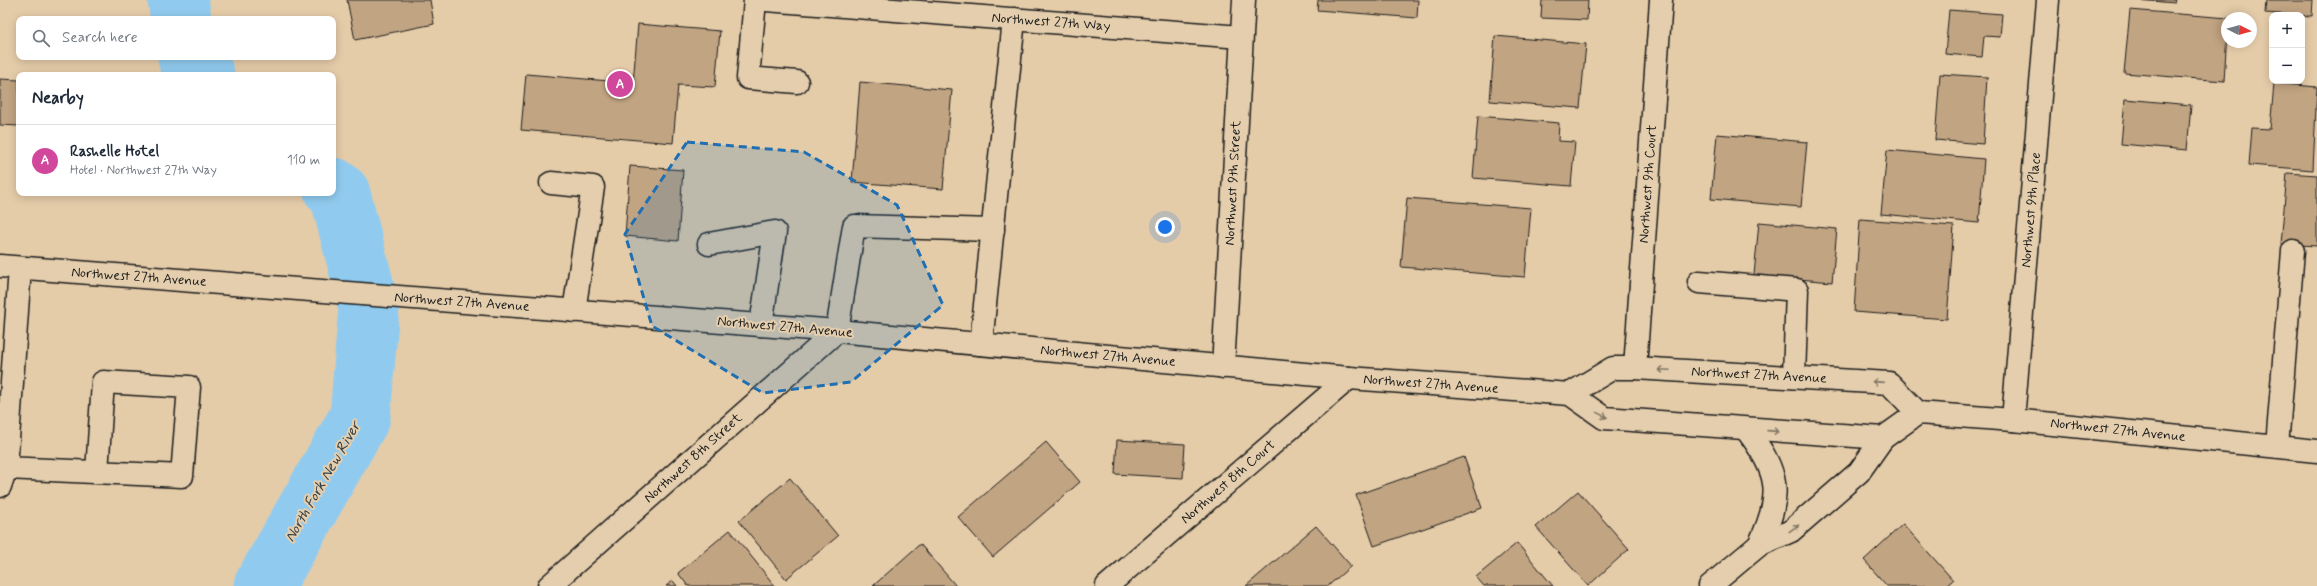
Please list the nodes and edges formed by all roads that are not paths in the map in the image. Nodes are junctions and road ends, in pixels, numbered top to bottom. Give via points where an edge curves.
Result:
1 (755, 0) edge
2 (766, 0) edge
3 (1244, 0) edge
4 (1661, 0) edge
5 (2048, 0) edge
6 (1014, 19) junction
7 (1241, 37) junction
8 (797, 82) dead end
9 (551, 183) dead end
10 (993, 230) junction
11 (709, 244) dead end
12 (2293, 251) dead end
13 (10, 267) edge
14 (1699, 282) dead end
15 (574, 311) junction
16 (761, 325) junction
17 (837, 331) junction
18 (981, 344) junction
19 (1223, 367) junction
20 (1635, 368) junction
21 (1794, 377) junction
22 (1348, 378) junction
23 (1570, 394) junction
24 (1918, 413) junction
25 (2013, 420) junction
26 (1746, 429) junction
27 (1884, 438) junction
28 (2277, 446) junction
29 (2317, 451) edge
30 (97, 472) junction
31 (3, 477) edge
32 (1758, 545) junction
33 (549, 586) edge
34 (1107, 586) edge
35 (1710, 586) edge

1 - 8 street via 748,78
2 - 6 street, Northwest 27th Way
3 - 7 street, Northwest 9th Street
4 - 20 street, Northwest 9th Court
5 - 25 street, Northwest 9th Place
6 - 7 street, Northwest 27th Way
6 - 10 street
7 - 19 street, Northwest 9th Street
9 - 15 street via 594,188
10 - 17 street via 854,226
10 - 18 street
11 - 16 street via 775,232
12 - 28 street
13 - 15 street, Northwest 27th Avenue
13 - 31 street
14 - 21 street via 1797,290
15 - 16 street, Northwest 27th Avenue
16 - 17 street, Northwest 27th Avenue
17 - 18 street, Northwest 27th Avenue
17 - 33 street, Northwest 8th Street
18 - 19 street, Northwest 27th Avenue
19 - 22 street, Northwest 27th Avenue
21 -> 20 street, Northwest 27th Avenue
20 - 23 street, Northwest 27th Avenue via 1613,368
24 -> 21 street, Northwest 27th Avenue via 1889,383
22 - 23 street, Northwest 27th Avenue
22 - 34 street, Northwest 8th Court
23 -> 26 street via 1604,418
24 - 25 street, Northwest 27th Avenue
24 - 27 street
25 - 28 street, Northwest 27th Avenue
26 -> 27 street
26 - 32 street via 1760,446 1769,463 1776,500 1770,522
32 -> 27 street via 1791,531 1859,472
28 - 29 street, Northwest 27th Avenue
30 - 30 street via 182,476 189,387 103,382
30 - 31 street
32 - 35 street

